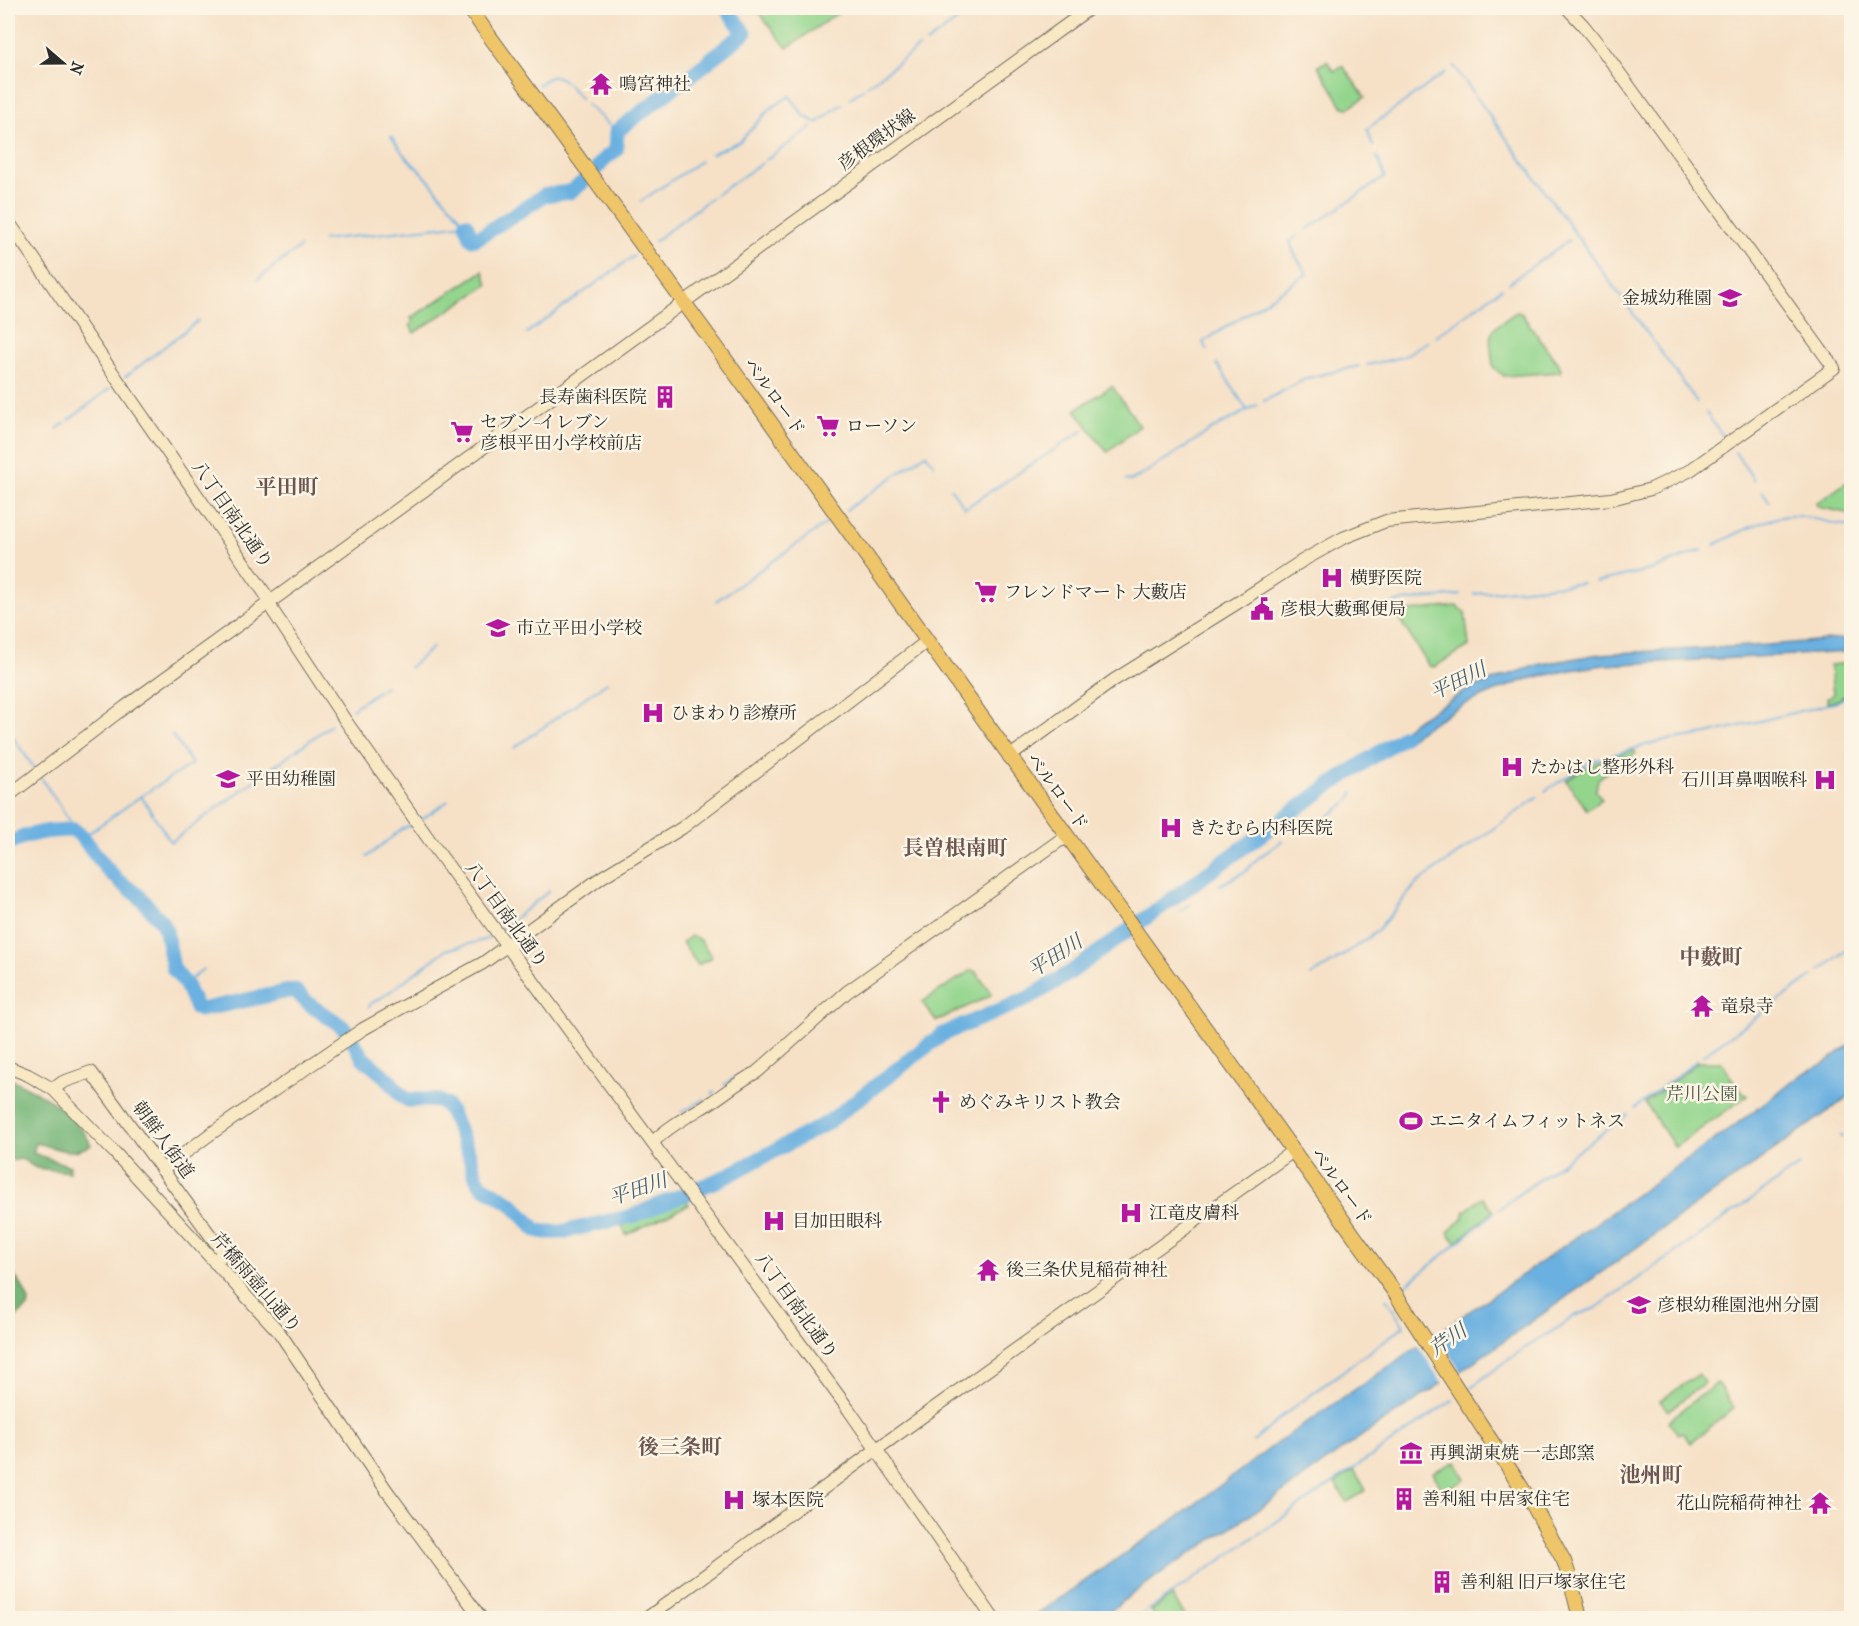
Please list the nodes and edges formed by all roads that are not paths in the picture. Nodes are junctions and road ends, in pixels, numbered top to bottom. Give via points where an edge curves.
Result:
1 (469, 8) edge
2 (1090, 8) edge
3 (1567, 8) edge
4 (8, 221) edge
5 (684, 302) junction
6 (269, 603) junction
7 (926, 642) junction
8 (1009, 757) junction
9 (8, 796) edge
10 (1068, 838) junction
11 (507, 947) junction
12 (8, 1067) edge
13 (53, 1089) junction
14 (653, 1142) junction
15 (1293, 1151) junction
16 (162, 1170) junction
17 (215, 1263) junction
18 (877, 1449) junction
19 (481, 1618) edge
20 (647, 1618) edge
21 (993, 1618) edge
22 (1580, 1618) edge

1 - 5 main road, ベルロード
2 - 5 street, 彦根環状線
3 - 8 street via 1602,49 1834,368 1689,471 1652,489 1611,499 1386,522 1343,538 1114,680
4 - 6 street, 八丁目南北通り
5 - 6 street, 彦根環状線
5 - 7 main road, ベルロード
6 - 9 street, 彦根環状線
6 - 11 street, 八丁目南北通り via 345,720
7 - 8 main road, ベルロード
7 - 11 street via 682,828 602,876
8 - 10 main road, ベルロード
10 - 14 street via 847,992 757,1072
10 - 15 main road, ベルロード
11 - 14 street, 八丁目南北通り
11 - 16 street via 370,1024
12 - 13 street, 芹橋雨壺山通り
13 - 16 street, 朝鮮人街道 via 91,1072
13 - 17 street, 芹橋雨壺山通り
14 - 18 street, 八丁目南北通り
15 - 18 street
15 - 22 main road, ベルロード via 1425,1337 1533,1506 1562,1557
16 - 17 street, 朝鮮人街道 via 221,1250
17 - 19 street, 芹橋雨壺山通り via 279,1332 387,1491
18 - 20 street
18 - 21 street, 八丁目南北通り

